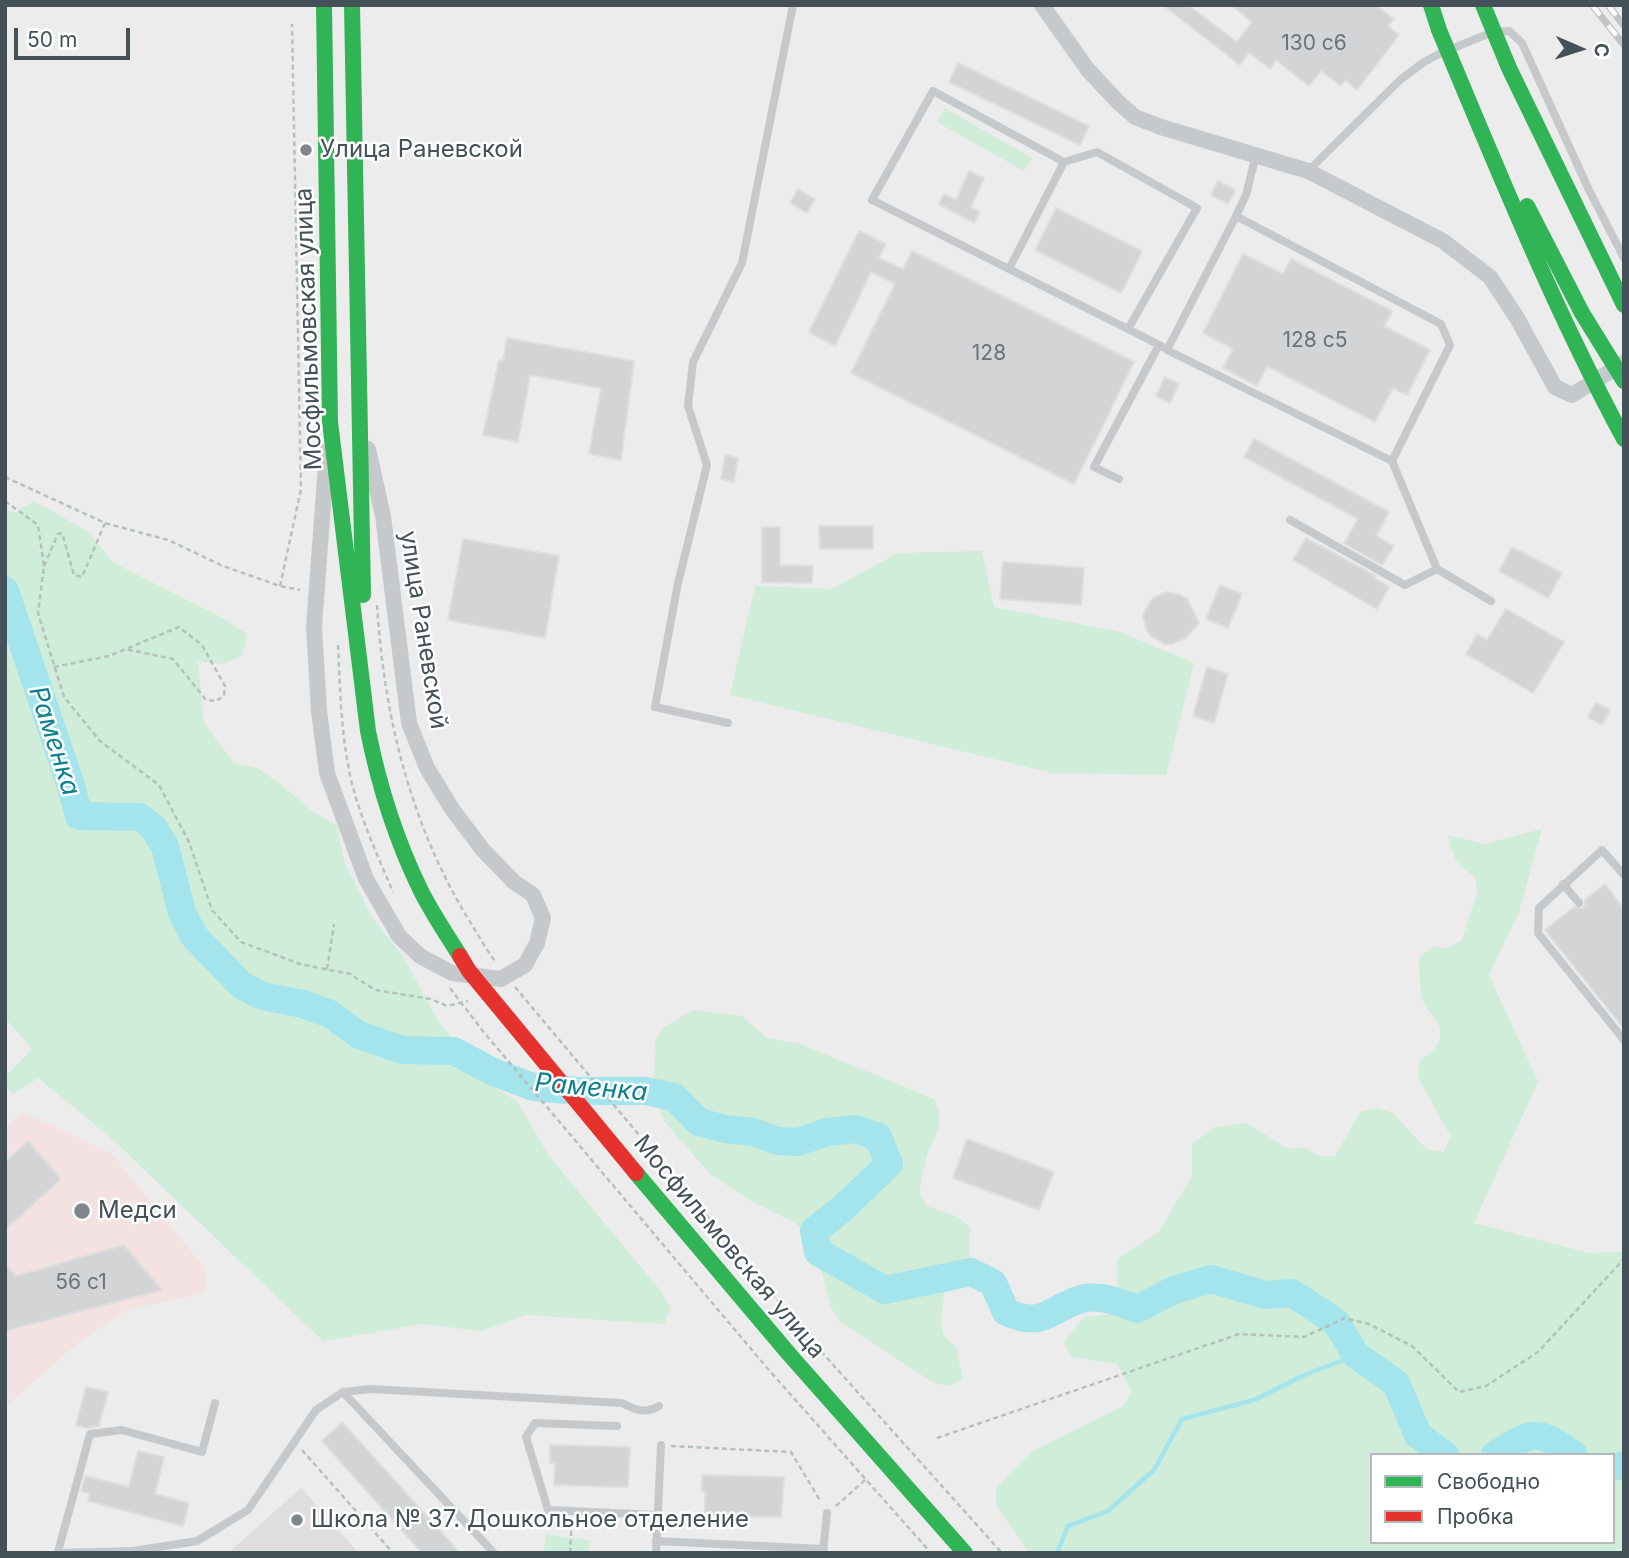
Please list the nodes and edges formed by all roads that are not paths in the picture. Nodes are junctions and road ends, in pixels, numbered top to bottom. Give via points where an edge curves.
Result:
1 (324, 5) edge
2 (352, 5) edge
3 (793, 5) edge
4 (1042, 5) edge
5 (1431, 5) edge
6 (1438, 5) edge
7 (1483, 5) edge
8 (1256, 155) junction
9 (1064, 162) junction
10 (1308, 171) junction
11 (1236, 216) junction
12 (1624, 258) edge
13 (1604, 265) junction
14 (1009, 269) junction
15 (1624, 295) edge
16 (1624, 305) edge
17 (1128, 329) junction
18 (1159, 345) junction
19 (1167, 350) junction
20 (1624, 363) edge
21 (1624, 381) edge
22 (330, 422) junction
23 (362, 423) junction
24 (1624, 439) edge
25 (1392, 461) junction
26 (1119, 480) dead end
27 (1290, 520) dead end
28 (1437, 569) junction
29 (1492, 601) dead end
30 (363, 691) junction
31 (727, 723) dead end
32 (1624, 875) edge
33 (1563, 884) junction
34 (1580, 904) dead end
35 (1624, 1040) edge
36 (343, 1392) junction
37 (215, 1403) dead end
38 (659, 1406) dead end
39 (617, 1426) dead end
40 (661, 1446) road end
41 (827, 1513) road end
42 (657, 1515) junction
43 (656, 1541) junction
44 (823, 1551) edge
45 (57, 1553) edge
46 (494, 1553) edge
47 (656, 1553) edge
48 (965, 1553) edge

1 - 22 street, Мосфильмовская улица
2 - 23 street, Мосфильмовская улица
3 - 31 lane via 742,264 693,362 688,406 707,465 678,583 655,707
4 - 8 street via 1088,70 1135,117
5 - 24 street via 1536,259
6 - 21 street via 1524,202 1582,313
7 - 13 street
8 - 10 street
8 - 11 lane
9 - 14 lane
9 - 14 lane via 933,92 872,200
9 - 17 lane via 1097,152 1197,208
10 - 12 lane via 1424,62 1493,32 1509,31 1521,43
10 - 20 street via 1443,242 1489,277 1555,387 1572,395
11 - 19 lane
11 - 25 lane via 1441,324 1450,345
13 - 15 street
13 - 16 street
14 - 17 lane
17 - 18 lane
18 - 19 lane
18 - 26 lane via 1094,467
19 - 25 lane
22 - 23 street, улица Раневской via 314,627 327,773 366,878 399,936 420,956 452,973 501,979 525,965 544,918 533,895 483,850 452,809 409,723 383,516
22 - 30 street, Мосфильмовская улица
23 - 30 street, Мосфильмовская улица
25 - 28 lane
27 - 28 lane via 1405,585
28 - 29 lane
30 - 48 street, Мосфильмовская улица via 376,772 388,812 421,891 469,971 789,1354
32 - 33 lane via 1602,850
33 - 34 lane
33 - 35 lane via 1539,908 1538,933
36 - 38 lane via 491,1394 622,1403 640,1411
36 - 45 lane via 316,1410 248,1510 197,1541 133,1551
36 - 46 lane
37 - 45 lane via 202,1452 122,1430 90,1434
39 - 42 lane via 535,1423 526,1437 548,1510
40 - 42 lane
41 - 44 lane
42 - 43 lane
43 - 44 lane
43 - 47 lane

